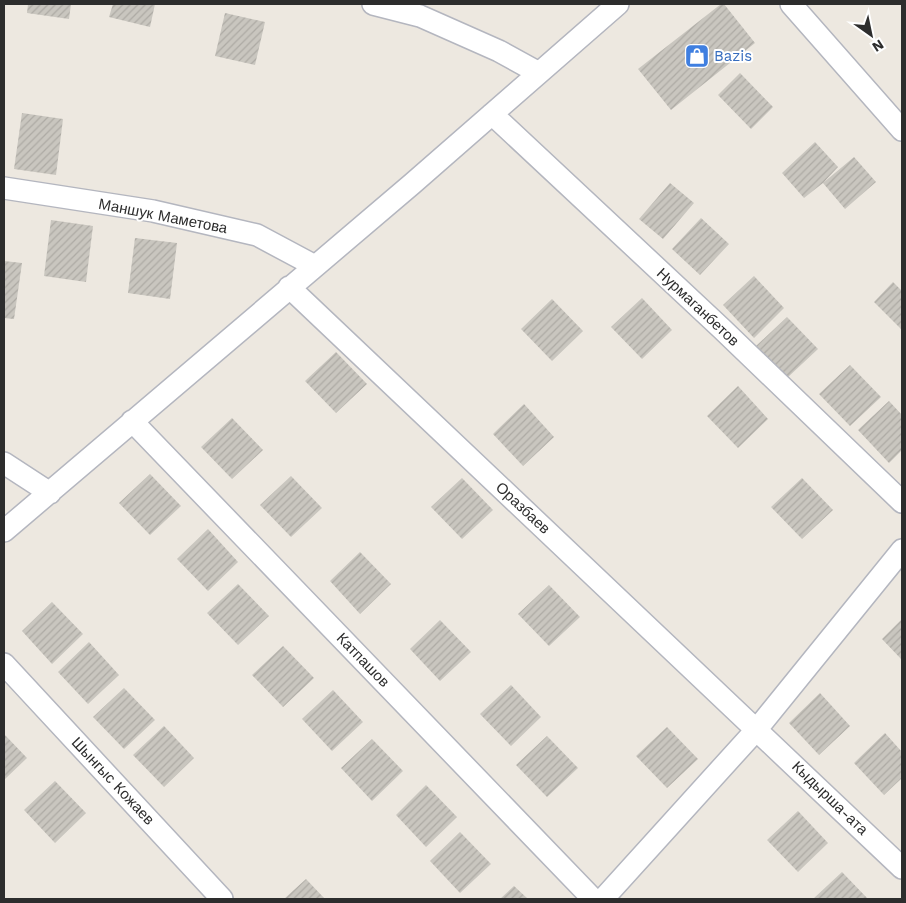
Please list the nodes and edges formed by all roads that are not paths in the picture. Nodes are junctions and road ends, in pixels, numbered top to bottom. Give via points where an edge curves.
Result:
1 (373, 4) edge
2 (618, 4) edge
3 (791, 4) edge
4 (539, 72) junction
5 (492, 114) junction
6 (902, 130) edge
7 (4, 188) edge
8 (315, 266) junction
9 (289, 288) junction
10 (132, 421) junction
11 (4, 463) edge
12 (50, 493) junction
13 (902, 502) edge
14 (4, 531) edge
15 (902, 550) edge
16 (4, 664) edge
17 (757, 729) junction
18 (902, 868) edge
19 (222, 899) edge
20 (593, 899) edge
21 (603, 899) edge

1 - 4 street via 420,16
2 - 4 street
3 - 6 street
4 - 5 street
5 - 8 street
5 - 13 street, Нурмаганбетов
7 - 8 street, Маншук Маметова via 153,212 257,236
8 - 9 street
9 - 10 street
9 - 17 street, Оразбаев
10 - 12 street
10 - 20 street, Катпашов
11 - 12 street
12 - 14 street
15 - 17 street
16 - 19 street, Шынгыс Кожаев
17 - 18 street, Кыдырша-ата
17 - 21 street

